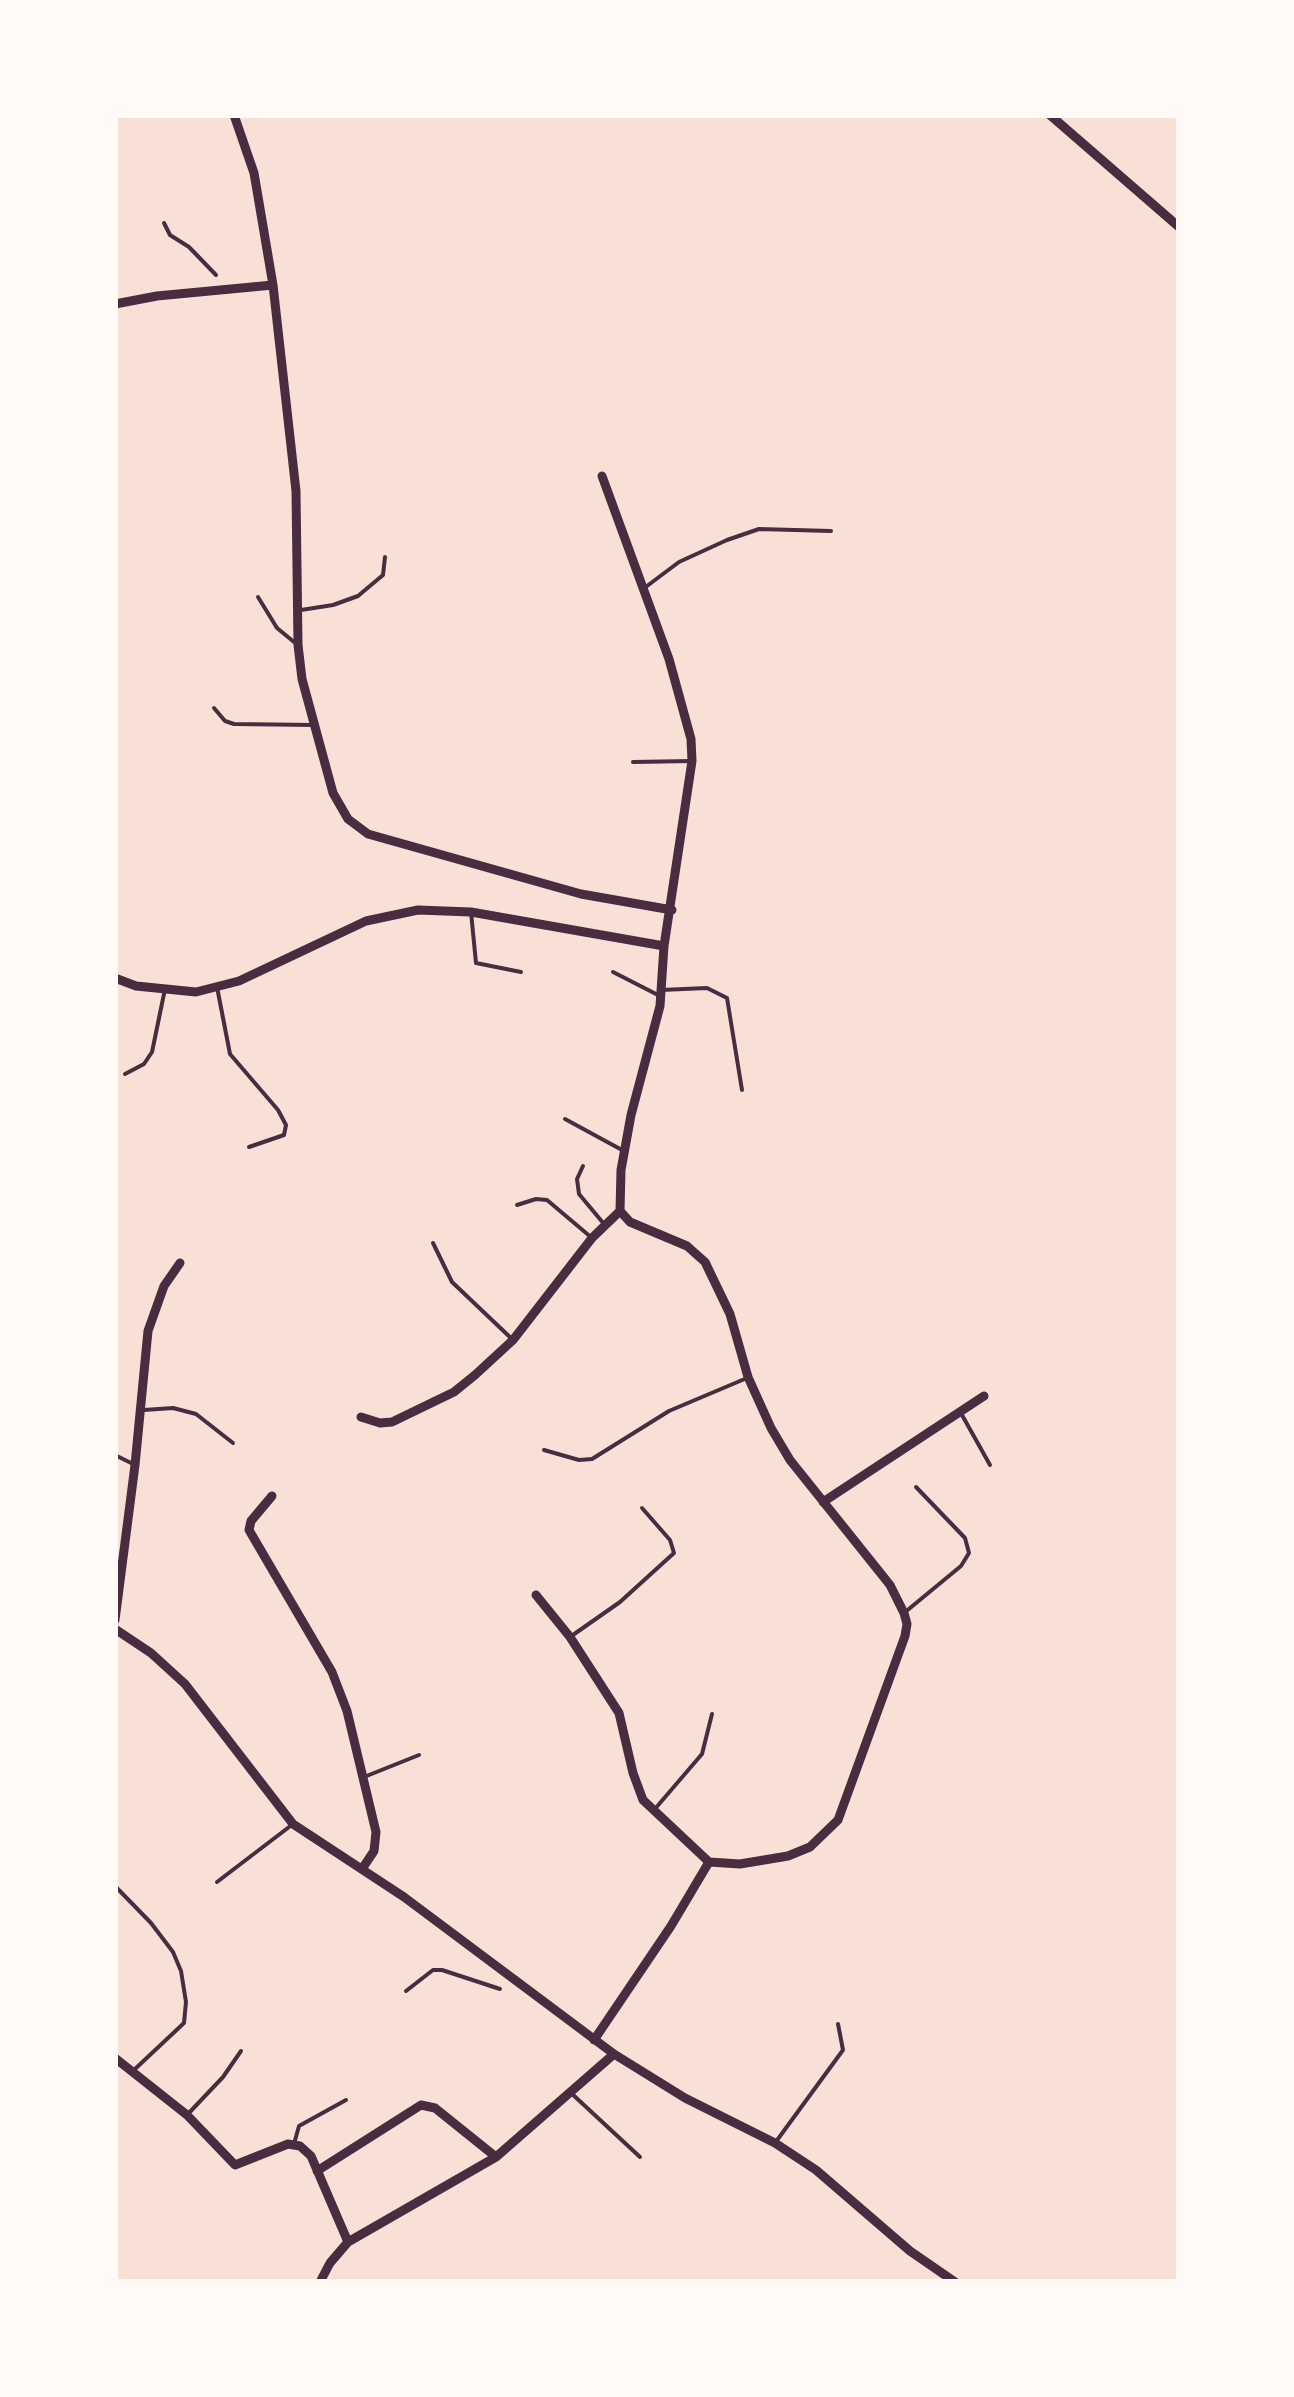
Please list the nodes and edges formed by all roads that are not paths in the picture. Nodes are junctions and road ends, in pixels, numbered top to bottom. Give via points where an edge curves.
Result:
1 (234, 115) edge
2 (1050, 115) edge
3 (1179, 226) edge
4 (273, 286) junction
5 (115, 304) edge
6 (602, 476) dead end
7 (831, 531) dead end
8 (385, 557) dead end
9 (643, 588) junction
10 (258, 597) dead end
11 (296, 611) junction
12 (298, 645) junction
13 (214, 708) dead end
14 (315, 725) junction
15 (692, 761) junction
16 (633, 762) dead end
17 (471, 912) junction
18 (671, 913) junction
19 (664, 946) junction
20 (520, 972) dead end
21 (613, 972) dead end
22 (115, 978) edge
23 (217, 986) junction
24 (165, 989) junction
25 (661, 993) junction
26 (125, 1074) dead end
27 (742, 1090) dead end
28 (565, 1119) dead end
29 (249, 1146) dead end
30 (625, 1151) junction
31 (583, 1166) dead end
32 (517, 1205) dead end
33 (620, 1211) junction
34 (604, 1224) junction
35 (592, 1238) junction
36 (433, 1243) dead end
37 (180, 1264) dead end
38 (513, 1340) junction
39 (748, 1378) junction
40 (984, 1396) dead end
41 (140, 1410) junction
42 (960, 1411) junction
43 (362, 1417) dead end
44 (233, 1443) dead end
45 (544, 1450) dead end
46 (115, 1456) edge
47 (990, 1465) dead end
48 (136, 1466) junction
49 (916, 1487) dead end
50 (272, 1496) dead end
51 (823, 1502) junction
52 (642, 1508) dead end
53 (536, 1595) dead end
54 (904, 1613) junction
55 (115, 1620) edge
56 (115, 1629) edge
57 (570, 1637) junction
58 (712, 1714) dead end
59 (419, 1755) dead end
60 (364, 1777) junction
61 (654, 1810) junction
62 (293, 1824) junction
63 (709, 1862) junction
64 (362, 1869) junction
65 (217, 1882) dead end
66 (115, 1886) edge
67 (838, 2024) dead end
68 (594, 2040) junction
69 (241, 2051) dead end
70 (614, 2054) junction
71 (115, 2058) edge
72 (131, 2072) junction
73 (571, 2093) junction
74 (346, 2100) dead end
75 (187, 2115) junction
76 (775, 2143) junction
77 (294, 2144) junction
78 (496, 2157) junction
79 (640, 2157) dead end
80 (317, 2171) junction
81 (348, 2242) junction
82 (320, 2282) edge
83 (955, 2282) edge

1 - 4 street via 254,173
2 - 3 street
4 - 5 street
4 - 11 street via 296,491
6 - 9 street
7 - 9 lane via 758,529 679,562
8 - 11 lane via 384,575 358,596
9 - 15 street via 669,659
10 - 12 lane via 276,628
11 - 12 street
12 - 14 street
13 - 14 lane via 234,724
14 - 18 street via 334,793 348,819 368,834
15 - 16 lane
15 - 18 street
17 - 19 street
17 - 20 lane via 476,963
17 - 23 street via 418,910 366,921
18 - 19 street
19 - 25 street
21 - 25 lane
22 - 24 street
23 - 24 street
23 - 29 lane via 230,1054 286,1125 284,1136
24 - 26 lane via 152,1052
25 - 27 lane via 716,990 727,998
25 - 30 street
28 - 30 lane
30 - 33 street
31 - 34 lane via 579,1194
32 - 35 lane via 547,1200
33 - 34 street
33 - 39 street via 706,1262
34 - 35 street
35 - 38 street
36 - 38 lane via 452,1282
37 - 41 street via 148,1331
38 - 43 street via 454,1392 413,1414 380,1423
39 - 45 lane via 668,1411 592,1459
39 - 51 street via 771,1428
40 - 42 street
41 - 44 lane via 182,1409
41 - 48 street
42 - 47 lane
42 - 51 street
46 - 48 lane
48 - 55 street
49 - 54 lane via 965,1538 970,1554
50 - 60 street via 249,1530 332,1672
51 - 54 street via 890,1585
52 - 57 lane via 674,1554
53 - 57 street
54 - 63 street via 905,1636 844,1809 828,1834 788,1856
56 - 62 street via 184,1684
57 - 61 street via 619,1714 639,1790
58 - 61 lane via 702,1754
59 - 60 lane
60 - 64 street via 376,1842
61 - 63 street
62 - 64 street
62 - 65 lane
63 - 68 street
64 - 68 street
66 - 72 lane via 173,1952 187,2010 179,2030
67 - 76 lane via 843,2050
68 - 70 street
69 - 75 lane
70 - 73 street
70 - 76 street
71 - 72 street
72 - 75 street
73 - 78 street
73 - 79 lane
74 - 77 lane via 300,2126
75 - 77 street via 235,2166
76 - 83 street
77 - 80 street via 311,2156
78 - 80 street via 436,2108 421,2105
78 - 81 street
80 - 81 street
81 - 82 street

